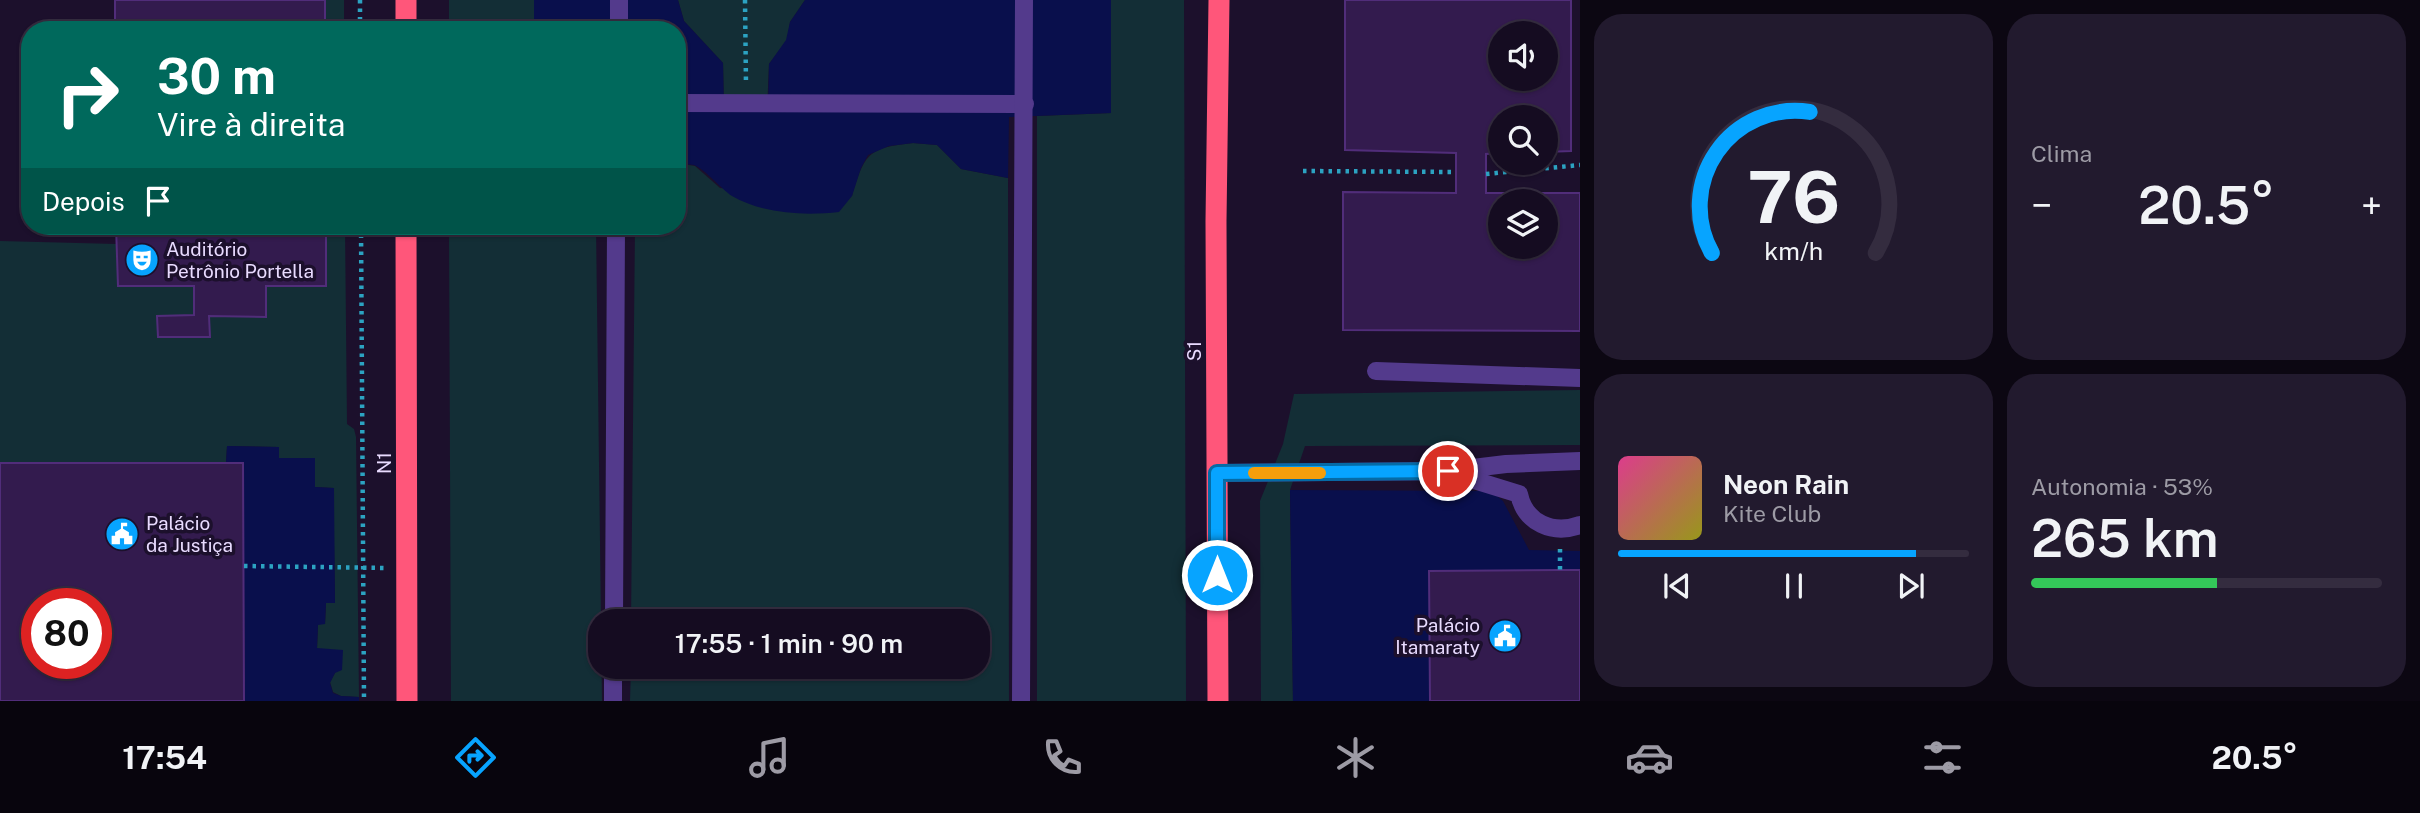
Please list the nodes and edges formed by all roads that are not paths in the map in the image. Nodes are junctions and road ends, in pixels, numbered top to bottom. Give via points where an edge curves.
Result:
1 (405, 0) edge
2 (619, 0) edge
3 (1024, 0) edge
4 (1219, 0) edge
5 (406, 21) edge
6 (619, 21) edge
7 (686, 103) edge
8 (1025, 104) junction
9 (406, 235) edge
10 (616, 235) edge
11 (1376, 371) dead end
12 (1580, 378) edge
13 (1580, 461) edge
14 (1543, 462) junction
15 (1448, 471) junction
16 (1217, 473) junction
17 (1518, 494) junction
18 (1580, 525) edge
19 (614, 609) edge
20 (613, 679) edge
21 (407, 701) edge
22 (613, 701) edge
23 (1021, 701) edge
24 (1218, 701) edge

1 - 5 highway
2 - 6 lane
3 - 8 lane
4 - 16 highway, S1
7 - 8 lane
8 - 23 lane
9 - 21 highway, N1
10 - 19 lane
11 - 12 lane
13 - 14 lane
14 - 15 lane
14 - 17 lane via 1522,473
15 - 16 lane
15 - 17 lane
16 - 24 highway, S1
17 - 18 lane via 1527,513 1545,527 1560,530
20 - 22 lane

